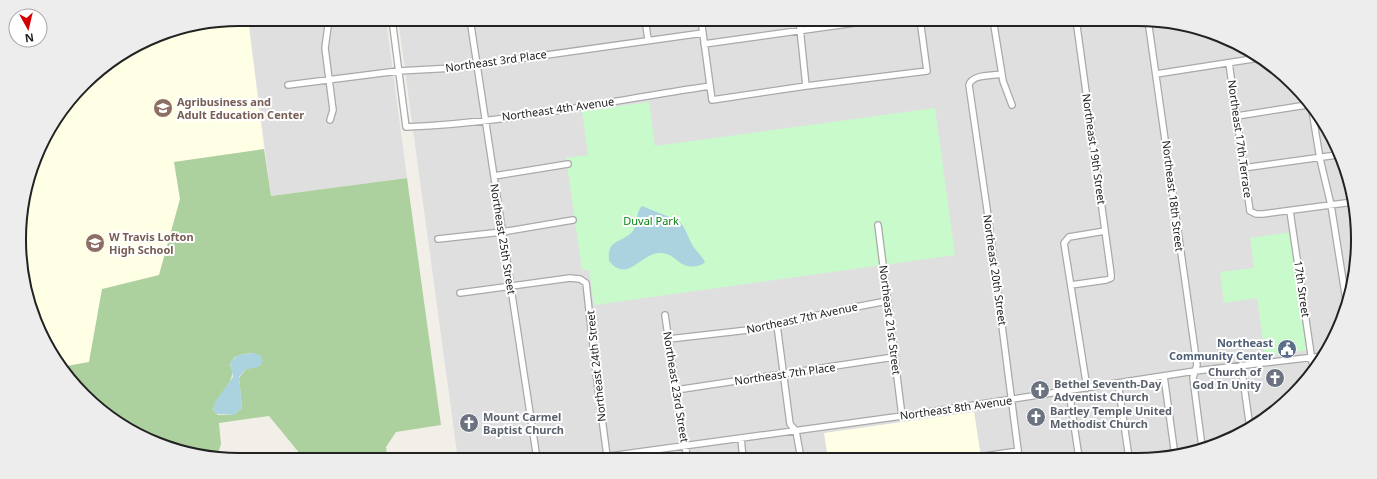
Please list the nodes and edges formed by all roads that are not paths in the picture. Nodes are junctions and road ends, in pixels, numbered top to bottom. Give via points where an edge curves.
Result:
1 (328, 26) edge
2 (393, 26) edge
3 (471, 26) edge
4 (647, 26) edge
5 (702, 26) edge
6 (800, 26) edge
7 (830, 26) edge
8 (921, 26) edge
9 (995, 26) edge
10 (1077, 26) edge
11 (1149, 26) edge
12 (800, 30) junction
13 (703, 33) junction
14 (648, 39) junction
15 (704, 44) junction
16 (1249, 60) edge
17 (1229, 63) junction
18 (477, 65) junction
19 (398, 71) junction
20 (1002, 74) junction
21 (1156, 74) junction
22 (330, 80) junction
23 (288, 85) dead end
24 (710, 86) junction
25 (806, 86) junction
26 (1012, 105) dead end
27 (1303, 106) edge
28 (1236, 116) junction
29 (1313, 119) edge
30 (330, 120) dead end
31 (485, 120) junction
32 (1334, 156) edge
33 (1320, 159) junction
34 (568, 164) dead end
35 (1243, 168) junction
36 (494, 176) junction
37 (1348, 203) edge
38 (1331, 205) junction
39 (1290, 211) junction
40 (573, 220) dead end
41 (878, 225) dead end
42 (1105, 230) junction
43 (502, 232) junction
44 (438, 239) dead end
45 (1071, 285) junction
46 (511, 287) junction
47 (1345, 292) edge
48 (460, 293) dead end
49 (887, 301) junction
50 (665, 315) dead end
51 (777, 325) junction
52 (669, 339) junction
53 (1315, 357) edge
54 (894, 358) junction
55 (1312, 358) junction
56 (1312, 362) edge
57 (1241, 365) junction
58 (1195, 371) junction
59 (784, 375) junction
60 (1164, 376) junction
61 (1118, 383) junction
62 (1087, 388) junction
63 (676, 390) junction
64 (1069, 391) junction
65 (1012, 400) junction
66 (902, 416) junction
67 (1249, 421) edge
68 (796, 431) junction
69 (741, 438) junction
70 (1202, 443) edge
71 (685, 446) junction
72 (1018, 450) junction
73 (1174, 450) edge
74 (537, 453) edge
75 (607, 453) edge
76 (647, 453) edge
77 (687, 453) edge
78 (742, 453) edge
79 (800, 453) edge
80 (1002, 453) edge
81 (1018, 453) edge
82 (1078, 453) edge
83 (1128, 453) edge

1 - 22 street via 325,48
2 - 19 street
3 - 18 street, Northeast 25th Street
4 - 14 street
5 - 13 street
6 - 12 street
7 - 12 street
8 - 25 street via 927,72
9 - 20 street
10 - 42 street, Northeast 19th Street
11 - 21 street, Northeast 18th Street
12 - 15 street
12 - 25 street
13 - 14 street, Northeast 3rd Place
13 - 15 street
14 - 18 street, Northeast 3rd Place
15 - 24 street
16 - 17 street
17 - 21 street
17 - 28 street, Northeast 17th Terrace
18 - 19 street, Northeast 3rd Place
18 - 31 street, Northeast 25th Street
19 - 22 street, Northeast 3rd Place
19 - 31 street, Northeast 4th Avenue via 406,127
20 - 26 street
20 - 65 street, Northeast 20th Street via 975,78 969,85
21 - 58 street, Northeast 18th Street via 1197,365
22 - 23 street, Northeast 3rd Place
22 - 30 street via 333,110
24 - 25 street via 712,100
24 - 31 street, Northeast 4th Avenue
27 - 28 street
28 - 35 street, Northeast 17th Terrace
29 - 33 street
31 - 36 street, Northeast 25th Street
32 - 33 street
33 - 35 street
33 - 38 street
34 - 36 street
35 - 39 street, Northeast 17th Terrace via 1250,211 1264,214
36 - 43 street, Northeast 25th Street
37 - 38 street
38 - 39 street
38 - 47 street
39 - 55 street, 17th Street
40 - 43 street
41 - 49 street, Northeast 21st Street
42 - 45 street via 1069,236 1064,243
42 - 45 street, Northeast 19th Street via 1111,278
43 - 44 street
43 - 46 street, Northeast 25th Street
45 - 62 street
46 - 48 street
46 - 74 street, Northeast 25th Street
46 - 75 street, Northeast 24th Street via 570,278 580,279 586,283
49 - 51 street, Northeast 7th Avenue
49 - 54 street, Northeast 21st Street
50 - 52 street, Northeast 23rd Street
51 - 52 street, Northeast 7th Avenue
51 - 59 street
52 - 63 street, Northeast 23rd Street
53 - 55 street, Northeast 8th Avenue
54 - 59 street, Northeast 7th Place
54 - 66 street, Northeast 21st Street
55 - 56 street, 17th Street
55 - 57 street, Northeast 8th Avenue
57 - 58 street, Northeast 8th Avenue
57 - 67 street
58 - 60 street, Northeast 8th Avenue
58 - 70 street, Northeast 18th Street via 1193,378
59 - 63 street, Northeast 7th Place
59 - 68 street via 790,424
60 - 61 street, Northeast 8th Avenue
60 - 73 street
61 - 62 street, Northeast 8th Avenue
61 - 83 street
62 - 64 street, Northeast 8th Avenue
63 - 71 street, Northeast 23rd Street
64 - 65 street, Northeast 8th Avenue
64 - 82 street
65 - 66 street, Northeast 8th Avenue
65 - 72 street, Northeast 20th Street
66 - 68 street, Northeast 8th Avenue
68 - 69 street, Northeast 8th Avenue
68 - 79 street
69 - 71 street, Northeast 8th Avenue
69 - 78 street
71 - 76 street, Northeast 8th Avenue
71 - 77 street, Northeast 23rd Street
72 - 80 street
72 - 81 street, Northeast 20th Street

